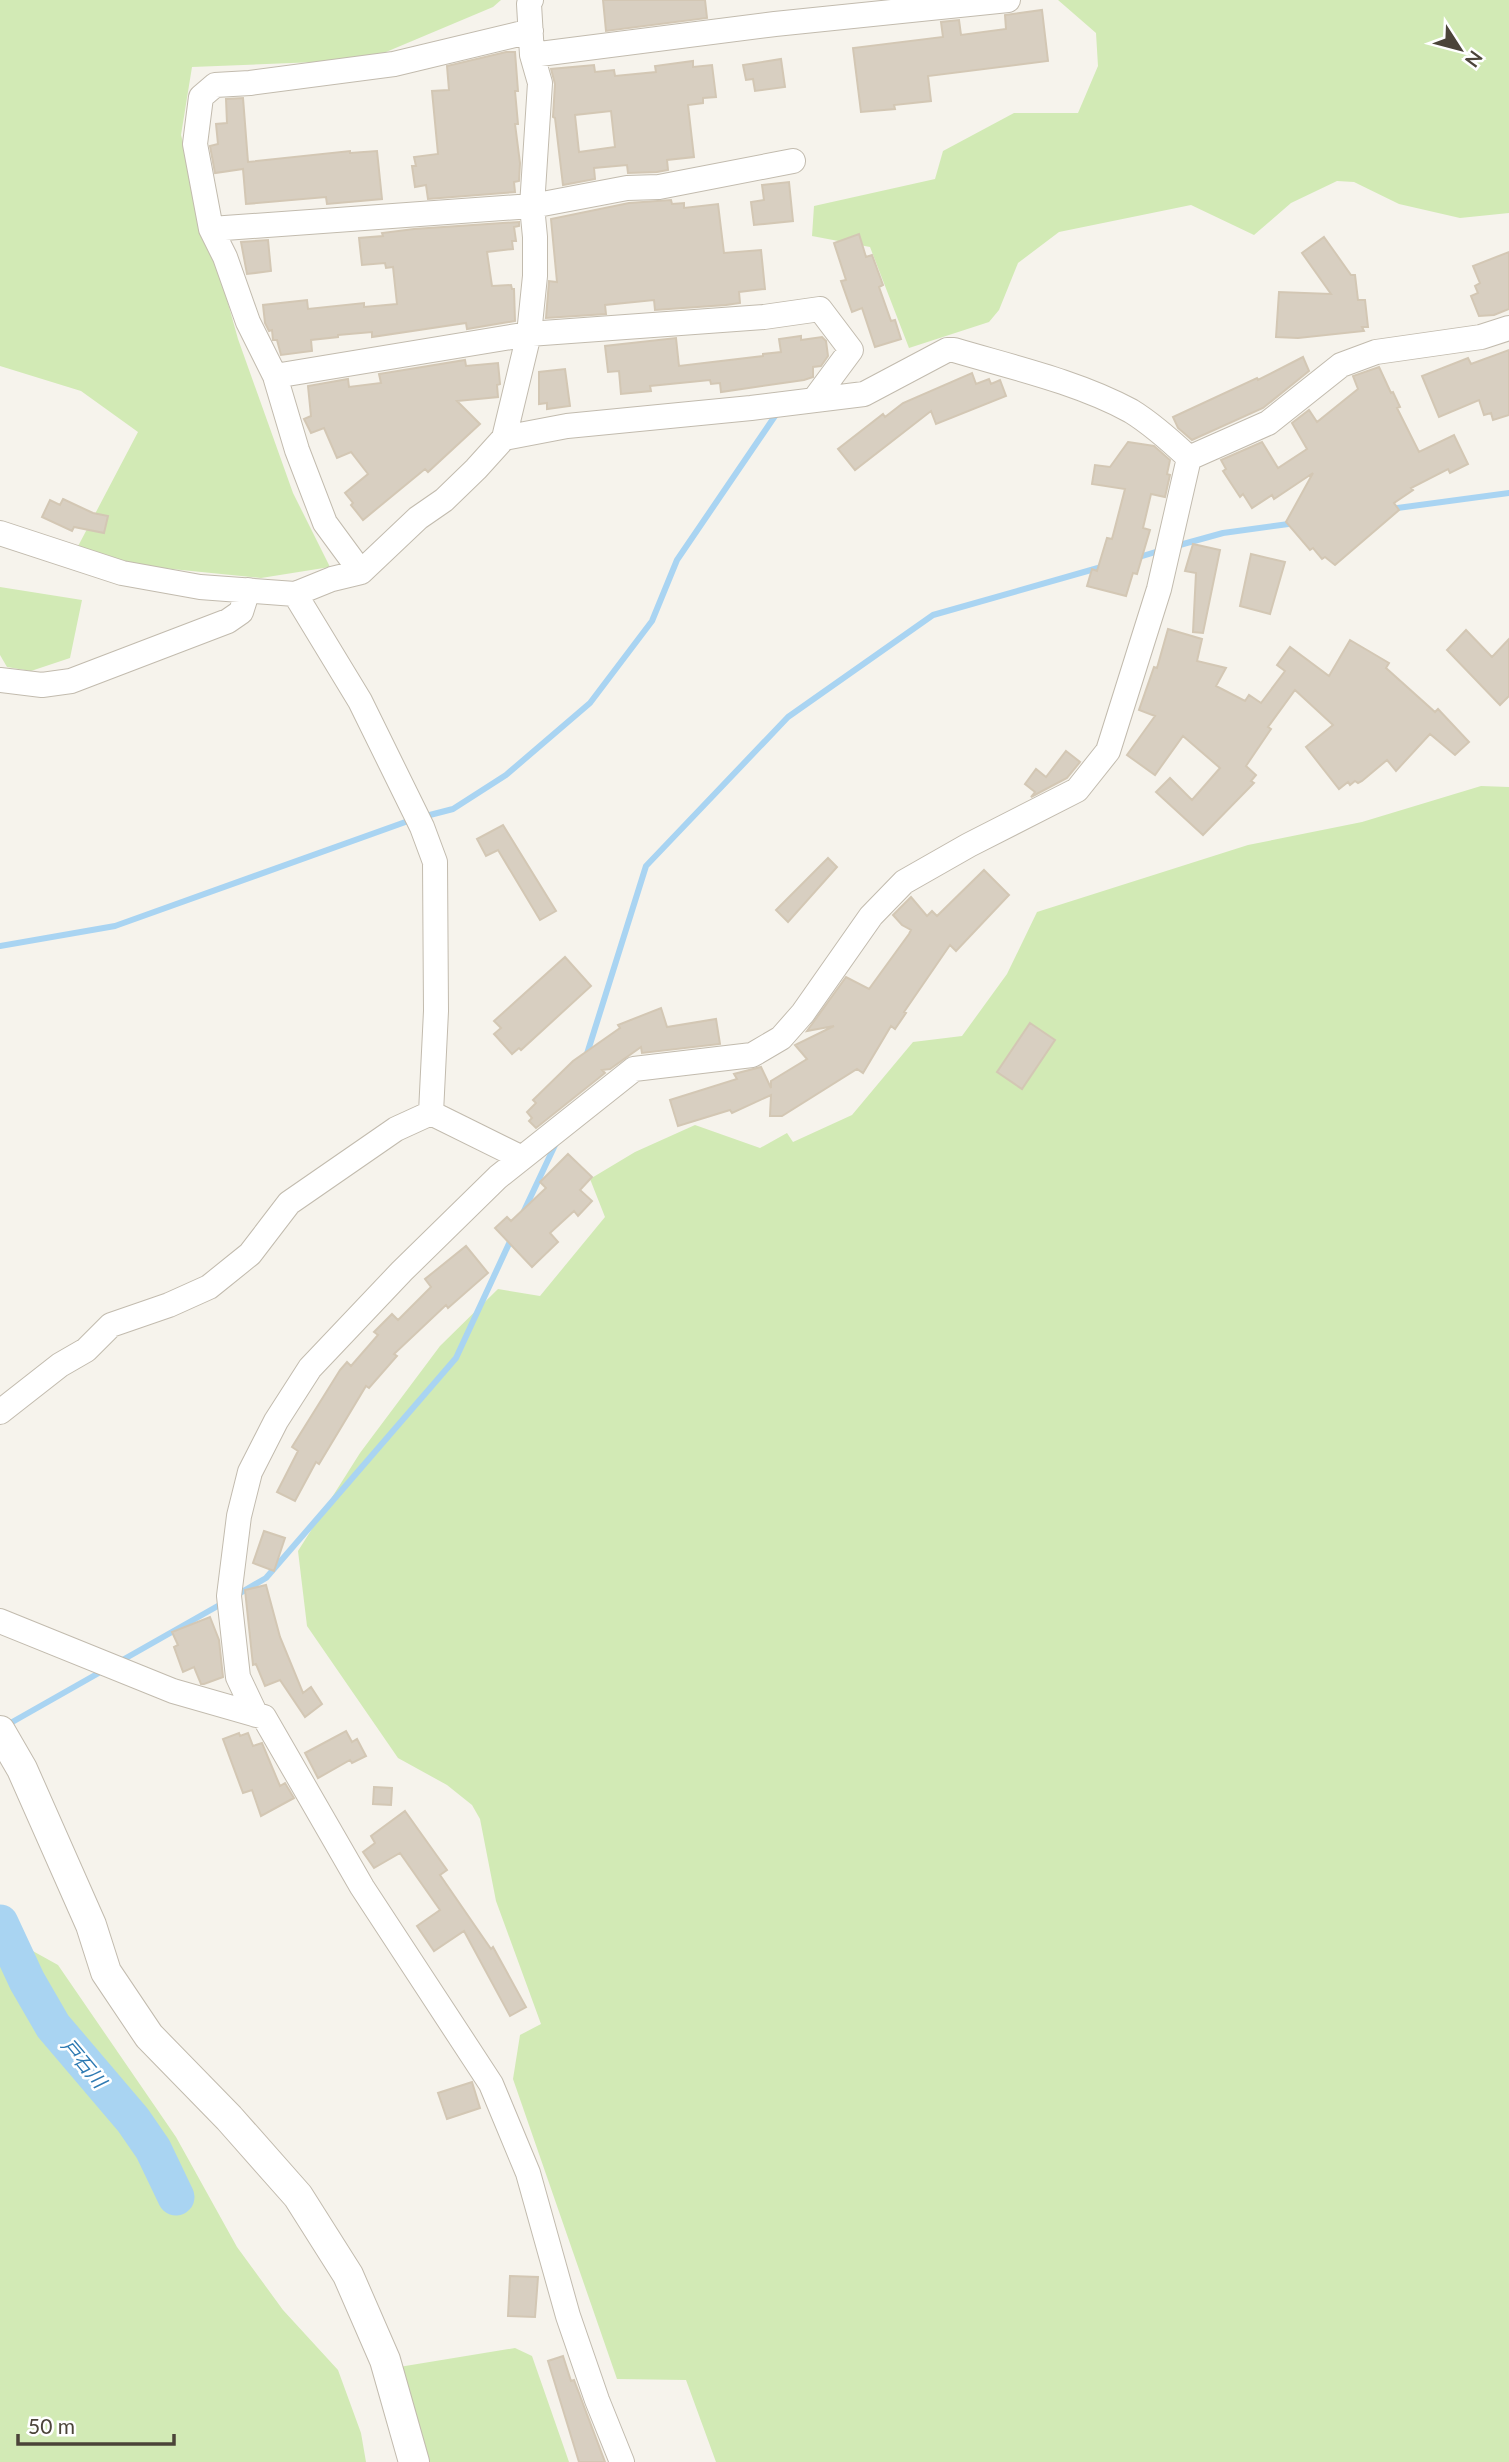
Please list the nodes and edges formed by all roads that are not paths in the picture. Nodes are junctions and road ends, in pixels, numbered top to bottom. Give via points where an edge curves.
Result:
1 (531, 0) edge
2 (1008, 0) edge
3 (531, 43) junction
4 (793, 161) dead end
5 (532, 205) junction
6 (211, 229) junction
7 (1509, 328) edge
8 (528, 334) junction
9 (275, 376) junction
10 (814, 400) junction
11 (504, 438) junction
12 (1189, 458) junction
13 (0, 534) edge
14 (361, 572) junction
15 (248, 590) junction
16 (295, 594) junction
17 (0, 680) edge
18 (431, 1113) junction
19 (522, 1158) junction
20 (0, 1412) edge
21 (0, 1621) edge
22 (256, 1716) junction
23 (0, 1731) edge
24 (414, 2462) edge
25 (622, 2462) edge

1 - 3 street
2 - 3 street
3 - 5 street via 540,83
3 - 6 street via 215,85 201,97 195,144
4 - 5 street
5 - 6 street
5 - 8 street via 535,276
6 - 9 street via 247,322
7 - 12 street via 1481,337 1376,352 1341,365 1268,423
8 - 9 street
8 - 10 street via 820,309 851,350
8 - 11 street
9 - 14 street via 325,523
10 - 11 street via 567,426
10 - 12 street via 864,394 954,350 1106,399 1162,433
11 - 14 street via 444,500
12 - 19 street via 1159,589 1108,751 1077,790 904,882 871,916 781,1038 752,1055 634,1069
13 - 15 street via 122,573
14 - 16 street
15 - 16 street
15 - 17 street via 241,612 228,621 71,681 42,685
16 - 18 street via 360,701 435,862
18 - 19 street
18 - 20 street via 396,1129 289,1203 250,1254 209,1287 111,1325 86,1350
19 - 22 street via 310,1368 250,1472 229,1596 238,1677
21 - 22 street via 173,1691
22 - 25 street via 264,1717 362,1887 491,2084 528,2174 568,2316
23 - 24 street via 22,1769 91,1925 106,1972 149,2036 298,2196 348,2275 385,2360

